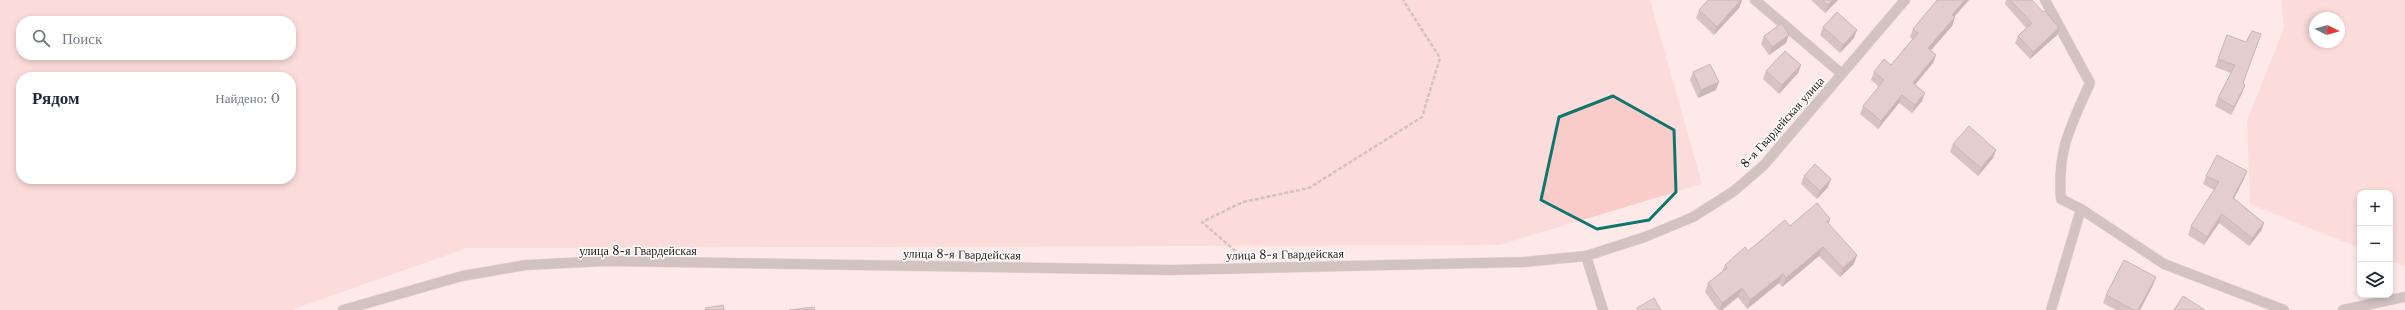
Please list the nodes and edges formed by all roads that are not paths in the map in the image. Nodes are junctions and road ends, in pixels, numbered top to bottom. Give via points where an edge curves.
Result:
1 (1755, 0) edge
2 (1905, 0) edge
3 (2045, 0) edge
4 (1842, 74) junction
5 (2081, 209) junction
6 (1586, 256) junction
7 (2405, 297) edge
8 (343, 310) edge
9 (1604, 310) edge
10 (2051, 310) edge
11 (2284, 310) edge
12 (2343, 310) edge

1 - 4 street
2 - 4 street, 8-я Гвардейская улица
3 - 5 street via 2090,83 2066,136 2061,157 2061,199
4 - 6 street, 8-я Гвардейская улица via 1764,165 1734,191 1693,217 1645,237
5 - 10 street
5 - 11 street via 2164,264
6 - 8 street, улица 8-я Гвардейская via 1524,262 1171,270 606,261 526,265 462,276
6 - 9 street
7 - 12 street

